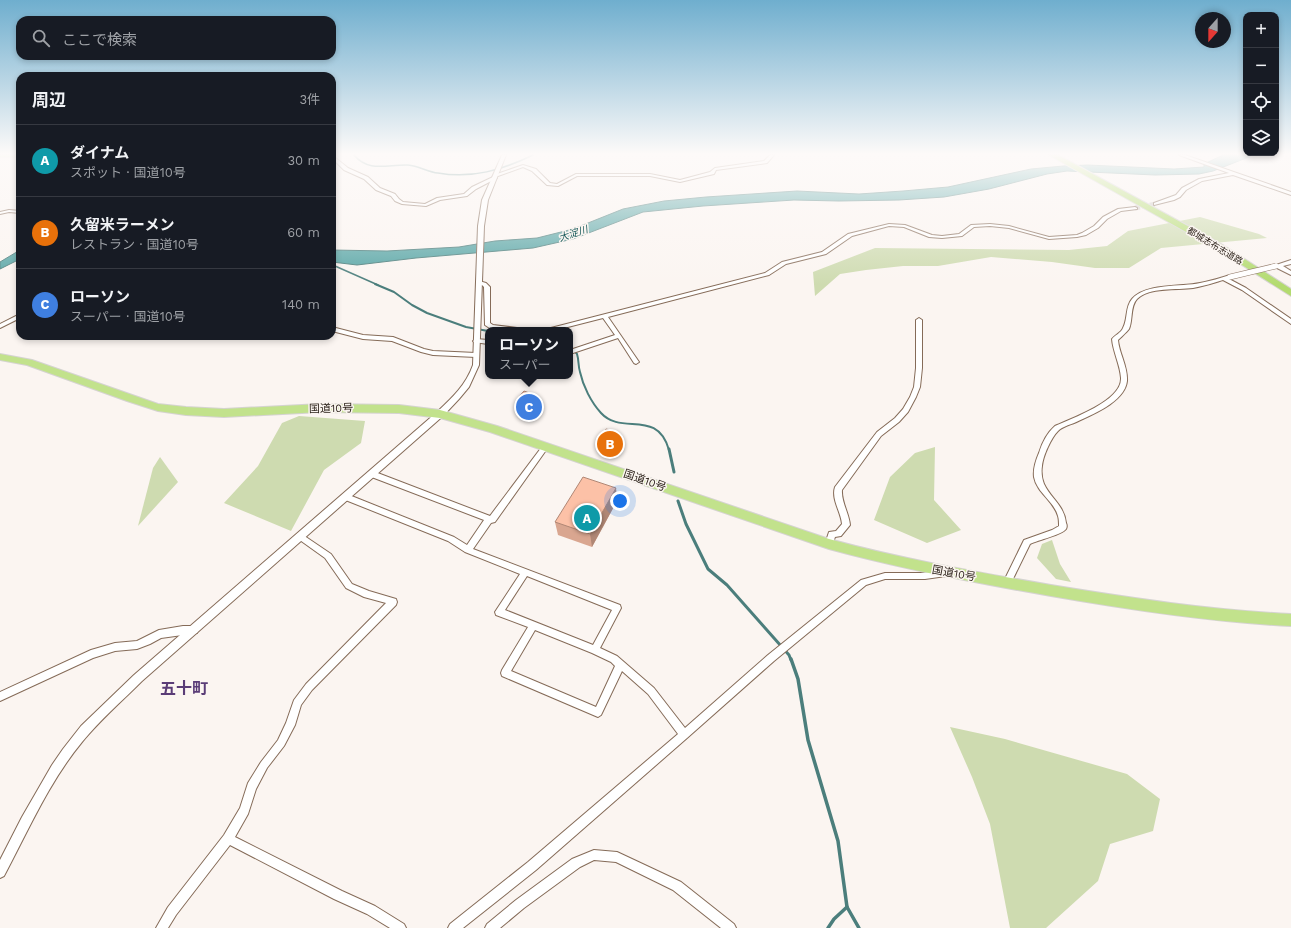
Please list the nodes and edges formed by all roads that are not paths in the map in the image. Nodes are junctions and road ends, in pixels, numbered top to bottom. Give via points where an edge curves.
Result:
1 (396, 198) edge
2 (444, 198) edge
3 (486, 198) edge
4 (1132, 198) edge
5 (1173, 198) edge
6 (1156, 204) tunnel mouth
7 (1135, 208) tunnel mouth
8 (16, 212) edge
9 (0, 213) edge
10 (1291, 262) edge
11 (1277, 266) junction
12 (1291, 273) edge
13 (1226, 277) junction
14 (478, 283) junction
15 (1291, 293) edge
16 (605, 316) junction
17 (16, 318) edge
18 (919, 320) dead end
19 (1291, 322) edge
20 (0, 326) edge
21 (491, 327) edge
22 (561, 327) edge
23 (336, 330) edge
24 (619, 336) junction
25 (476, 340) junction
26 (485, 342) edge
27 (573, 351) edge
28 (476, 355) junction
29 (0, 357) edge
30 (636, 362) dead end
31 (440, 414) junction
32 (546, 446) junction
33 (372, 474) junction
34 (346, 497) junction
35 (489, 519) junction
36 (300, 536) junction
37 (830, 544) junction
38 (468, 550) junction
39 (524, 572) junction
40 (949, 572) junction
41 (1007, 583) junction
42 (1291, 620) edge
43 (533, 626) junction
44 (194, 630) junction
45 (595, 650) junction
46 (620, 665) junction
47 (0, 698) edge
48 (684, 734) junction
49 (228, 839) junction
50 (0, 872) edge
51 (162, 928) edge
52 (400, 928) edge
53 (454, 928) edge
54 (491, 928) edge
55 (730, 928) edge

1 - 2 street via 402,202 426,205
3 - 14 street
4 - 15 highway, 都城志布志道路 via 1223,250
5 - 6 street
7 - 16 street via 1120,210 1105,218 1096,227 1077,236 1049,238 990,225 969,228 954,237 931,236 899,224 875,228 850,235 821,254 784,263 767,274
8 - 9 street
10 - 11 street
11 - 12 street
11 - 13 street, bridge
13 - 19 street
13 - 41 street via 1200,285 1150,291 1134,300 1130,307 1127,326 1115,339 1115,349 1124,382 1121,390 1116,397 1051,433 1037,468 1040,486 1060,511 1063,527 1027,542
14 - 21 street via 486,287 487,324
14 - 25 street
16 - 22 street
16 - 24 street
17 - 20 street
18 - 37 street via 920,368 917,387 906,410 879,434 838,489 837,496 846,516 846,525 838,534 832,534
23 - 28 street via 363,337 394,339 433,353
24 - 27 street
24 - 30 street
25 - 26 street
25 - 28 street
28 - 31 street via 476,365 466,389
29 - 31 highway, 国道10号 via 35,364 158,407 186,411 224,413 354,408 399,409
31 - 32 highway, 国道10号
31 - 33 street
32 - 35 street via 492,520
32 - 37 highway, 国道10号
33 - 34 street
33 - 35 street
34 - 36 street
34 - 38 street via 451,539
35 - 38 street
36 - 44 street
36 - 49 street via 328,556 348,586 393,602 309,687 297,703 281,743 255,781 244,810
37 - 40 highway, 国道10号
38 - 39 street
39 - 43 street via 499,612
39 - 45 street via 617,608
40 - 41 highway, 国道10号
40 - 48 street via 925,576 885,576 864,582 770,658
41 - 42 highway, 国道10号 via 1165,608
43 - 45 street
43 - 46 street via 505,673 598,712
44 - 47 street via 159,634 136,645 115,647 91,654
44 - 50 street via 138,678 78,739 58,766
45 - 46 street via 614,659
46 - 48 street via 651,691
48 - 53 street via 543,856
49 - 51 street via 172,911
49 - 52 street via 371,910
54 - 55 street via 576,863 594,855 617,857 677,886

